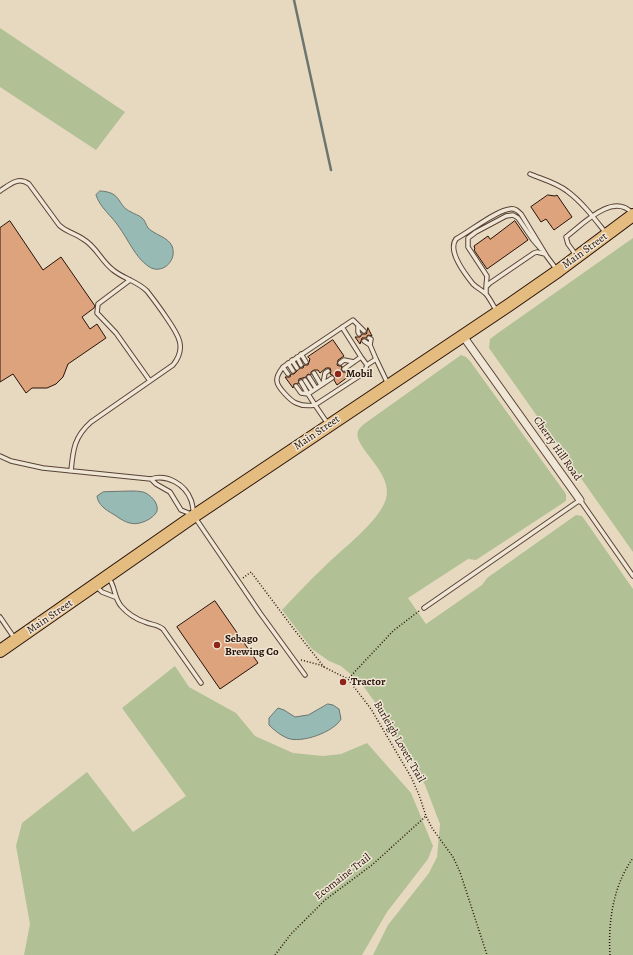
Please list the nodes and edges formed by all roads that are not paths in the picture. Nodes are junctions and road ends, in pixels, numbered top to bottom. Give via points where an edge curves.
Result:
1 (530, 174) dead end
2 (0, 191) edge
3 (633, 215) edge
4 (593, 216) junction
5 (607, 235) junction
6 (546, 254) junction
7 (577, 257) junction
8 (558, 271) junction
9 (130, 280) junction
10 (486, 287) junction
11 (486, 294) junction
12 (498, 312) junction
13 (358, 326) junction
14 (342, 327) junction
15 (364, 331) dead end
16 (359, 334) dead end
17 (463, 336) junction
18 (370, 338) dead end
19 (364, 341) dead end
20 (370, 345) junction
21 (301, 354) junction
22 (297, 357) junction
23 (361, 357) junction
24 (376, 359) junction
25 (292, 360) junction
26 (306, 362) dead end
27 (354, 362) junction
28 (288, 363) junction
29 (340, 363) dead end
30 (301, 365) dead end
31 (367, 365) junction
32 (283, 367) junction
33 (297, 368) dead end
34 (344, 369) dead end
35 (293, 371) dead end
36 (328, 371) dead end
37 (314, 373) dead end
38 (288, 374) dead end
39 (309, 376) dead end
40 (332, 378) dead end
41 (305, 380) dead end
42 (150, 381) junction
43 (301, 382) dead end
44 (322, 384) junction
45 (389, 385) junction
46 (296, 386) dead end
47 (316, 388) junction
48 (312, 391) junction
49 (308, 394) junction
50 (315, 405) junction
51 (329, 425) junction
52 (0, 456) edge
53 (71, 471) junction
54 (151, 479) junction
55 (580, 500) junction
56 (194, 516) junction
57 (633, 576) edge
58 (107, 577) junction
59 (95, 585) junction
60 (115, 597) junction
61 (424, 608) road end
62 (0, 617) edge
63 (15, 640) junction
64 (0, 650) edge
65 (305, 675) dead end
66 (201, 683) dead end

1 - 4 lane via 567,190
2 - 9 lane via 14,182 24,181 29,184 64,231 86,241 112,270
3 - 4 lane via 628,208 615,207 605,208
3 - 5 highway, Main Street
4 - 5 lane
4 - 7 lane via 566,237
5 - 7 highway, Main Street
6 - 8 lane
6 - 10 lane via 534,253
6 - 10 lane via 517,217 511,215 476,232 470,236 468,247 487,276
6 - 11 lane via 521,214 514,209 503,210 456,239 456,259 474,284
7 - 8 highway, Main Street
8 - 12 highway, Main Street
9 - 42 lane via 143,286 180,341 176,361
9 - 42 lane via 98,304 97,313 116,333
10 - 11 lane
11 - 12 lane
12 - 17 highway, Main Street
13 - 14 lane via 353,320
13 - 15 lane
13 - 16 lane
14 - 21 lane
14 - 23 lane
17 - 45 highway, Main Street
17 - 55 street, Cherry Hill Road
18 - 20 lane
19 - 20 lane
20 - 24 lane
21 - 22 lane
21 - 26 lane
22 - 25 lane
22 - 30 lane
23 - 27 lane
23 - 31 lane
24 - 31 lane
24 - 45 lane
25 - 28 lane
25 - 33 lane
27 - 29 lane via 344,360
27 - 34 lane
28 - 32 lane
28 - 35 lane
31 - 50 lane via 364,372
32 - 38 lane
32 - 50 lane via 276,381 279,387 296,403
36 - 44 lane
37 - 44 lane
39 - 47 lane
40 - 44 lane
41 - 48 lane
42 - 53 lane via 91,422 81,432 75,443
43 - 49 lane
44 - 47 lane
45 - 51 highway, Main Street
46 - 49 lane via 301,393
47 - 48 lane
48 - 49 lane
49 - 50 lane
50 - 51 lane
51 - 56 highway, Main Street
52 - 53 lane via 31,466
53 - 54 lane
54 - 56 lane via 170,492 181,510
54 - 56 lane via 165,478 187,491
55 - 57 lane, Cherry Hill Road
55 - 61 lane
56 - 58 highway, Main Street
56 - 65 lane
58 - 59 highway, Main Street
58 - 60 lane via 113,584
59 - 60 lane via 102,592
59 - 63 highway, Main Street
60 - 66 lane via 129,613 163,629
62 - 63 lane
63 - 64 highway, Main Street

